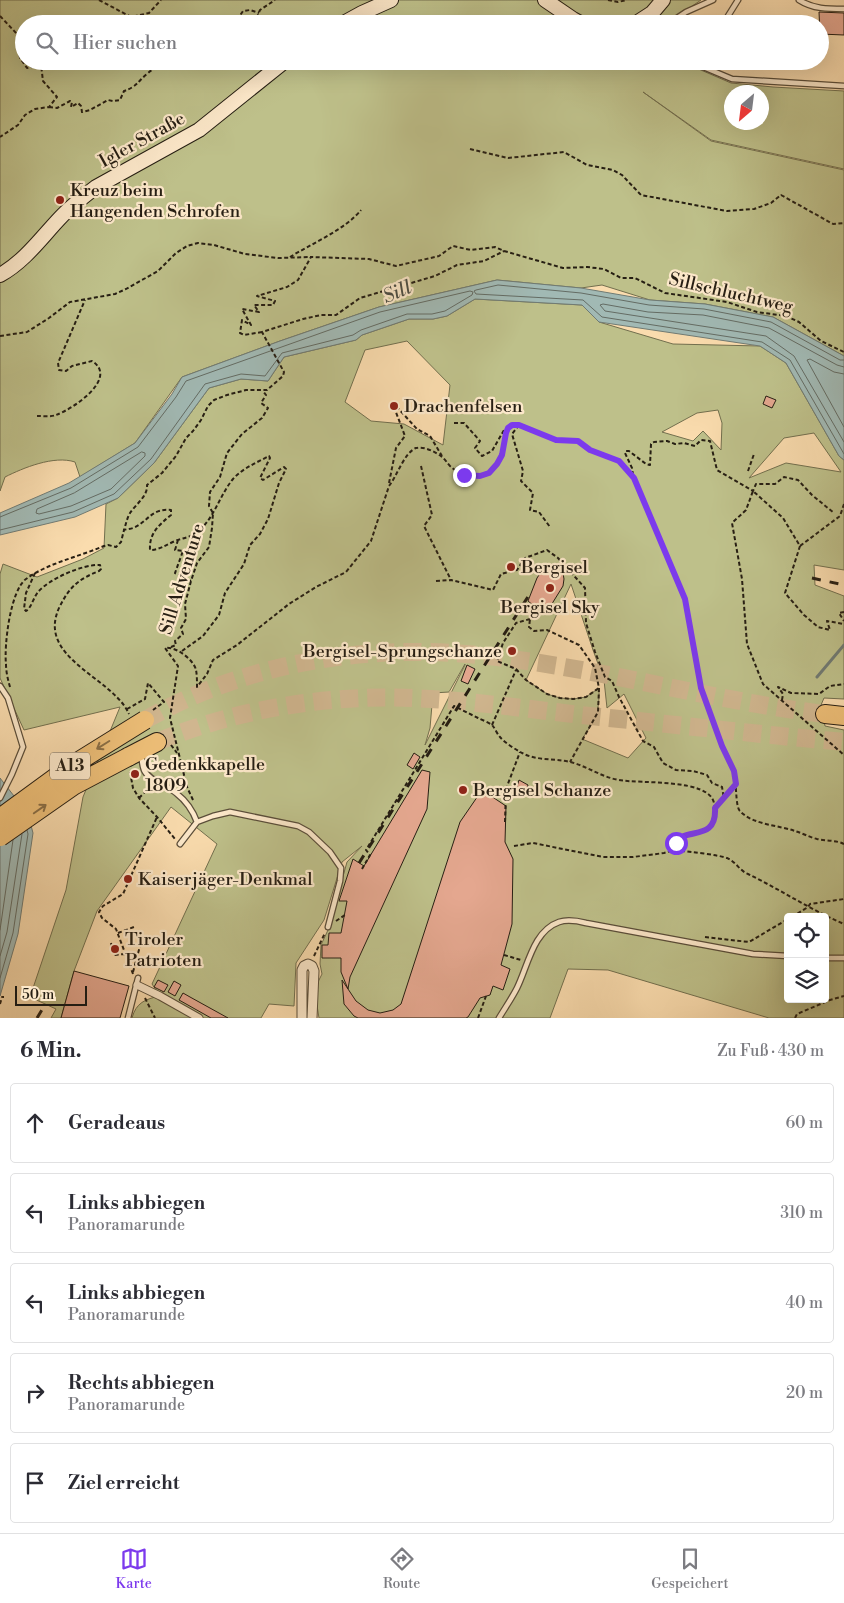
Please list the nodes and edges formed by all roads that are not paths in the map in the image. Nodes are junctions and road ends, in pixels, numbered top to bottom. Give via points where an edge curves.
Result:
1 (391, 0) edge
2 (545, 0) edge
3 (663, 0) edge
4 (713, 0) edge
5 (738, 0) edge
6 (799, 0) edge
7 (844, 9) edge
8 (358, 15) edge
9 (567, 15) edge
10 (649, 15) edge
11 (682, 15) edge
12 (729, 15) edge
13 (274, 70) edge
14 (714, 70) edge
15 (844, 86) edge
16 (0, 275) edge
17 (0, 686) edge
18 (825, 714) tunnel mouth
19 (844, 716) edge
20 (144, 720) tunnel mouth
21 (157, 742) tunnel mouth
22 (134, 754) junction
23 (0, 798) edge
24 (0, 818) edge
25 (197, 822) junction
26 (0, 837) edge
27 (180, 844) road end
28 (328, 927) road end
29 (784, 956) edge
30 (829, 958) edge
31 (844, 958) edge
32 (138, 984) joint
33 (128, 1018) edge
34 (198, 1018) edge
35 (302, 1018) edge
36 (312, 1018) edge
37 (499, 1018) edge

1 - 8 main road
2 - 9 main road
3 - 10 main road
4 - 11 lane
5 - 12 lane
6 - 7 lane via 824,9
13 - 16 main road, Igler Straße via 199,130 96,187 60,217 27,255
14 - 15 lane via 732,79
17 - 23 lane via 8,698 23,747
18 - 19 highway
20 -> 24 highway, A13, bridge via 70,766
21 - 22 highway, A13
22 - 25 lane via 150,778 176,792
26 -> 22 highway, A13, bridge via 73,786
25 - 27 lane
25 - 28 lane via 230,812 298,826 309,832 341,868
29 - 37 lane via 753,954 586,922 560,922 544,932 535,945 517,988
30 - 31 lane
32 - 33 lane
32 - 34 street
35 - 36 street via 302,970 309,964 314,972

